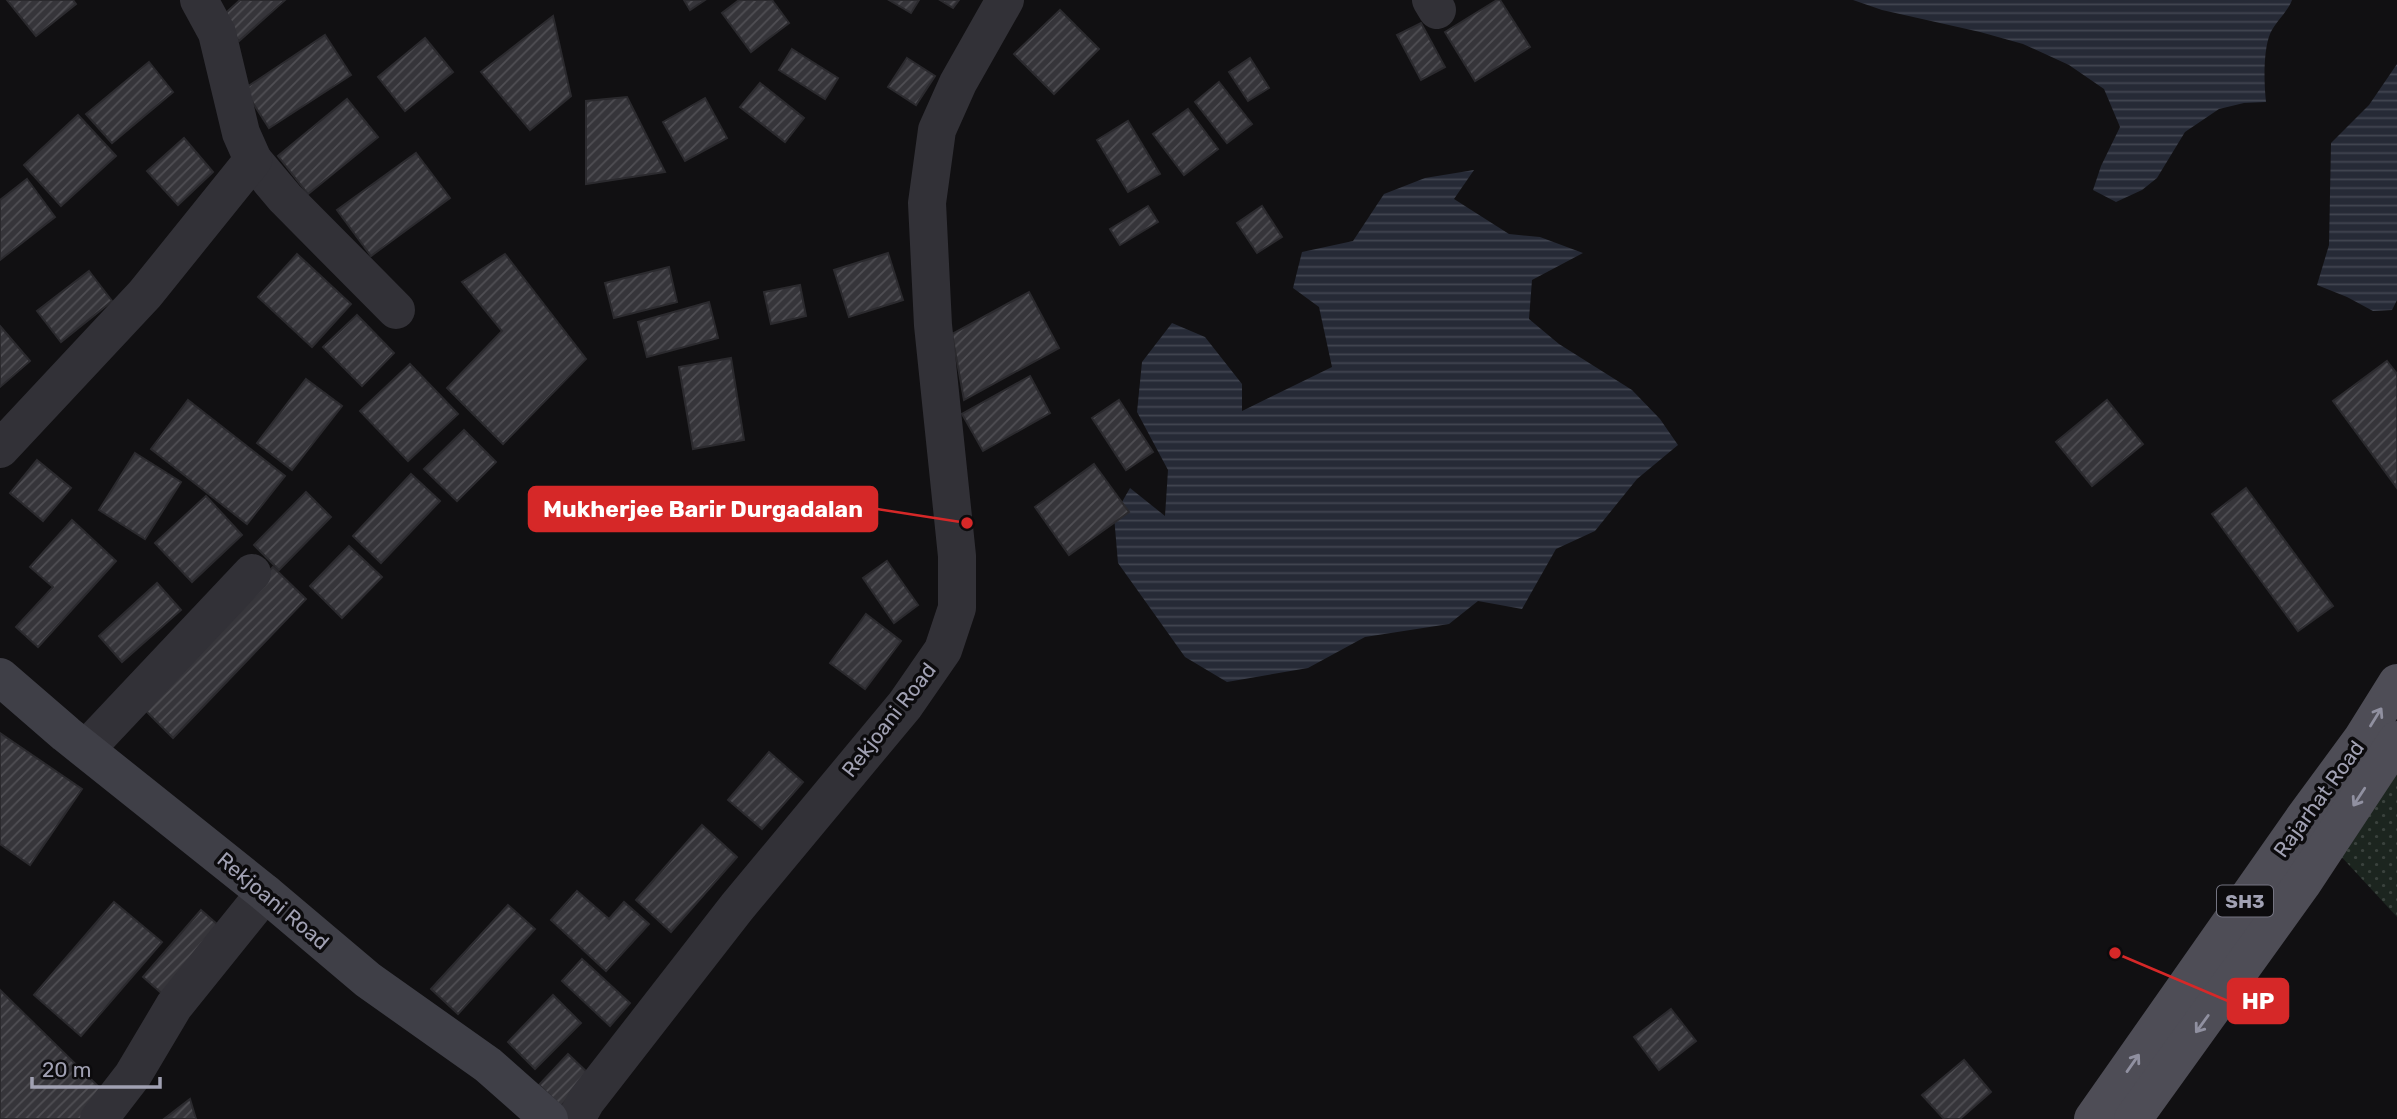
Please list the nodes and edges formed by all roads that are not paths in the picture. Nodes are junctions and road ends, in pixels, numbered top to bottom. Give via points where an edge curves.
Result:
1 (199, 0) edge
2 (1004, 0) edge
3 (253, 160) junction
4 (396, 310) dead end
5 (0, 449) edge
6 (252, 573) dead end
7 (0, 677) edge
8 (2397, 683) edge
9 (2397, 740) edge
10 (86, 749) junction
11 (265, 893) junction
12 (99, 1119) edge
13 (549, 1119) edge
14 (576, 1119) edge
15 (2093, 1119) edge
16 (2133, 1119) edge

1 - 3 street via 217,33 241,133
2 - 14 street, Rekjoani Road via 937,130 927,203 933,325 957,556 957,608 943,650 905,705 737,907
3 - 4 street
3 - 5 street via 145,295
6 - 10 street
7 - 10 street, Rekjoani Road
15 -> 8 main road, Rajarhat Road / SH3
9 -> 16 main road, Rajarhat Road / SH3 via 2302,884
10 - 11 street, Rekjoani Road
11 - 12 street via 174,1006 133,1075
11 - 13 street, Rekjoani Road via 368,980 488,1065

